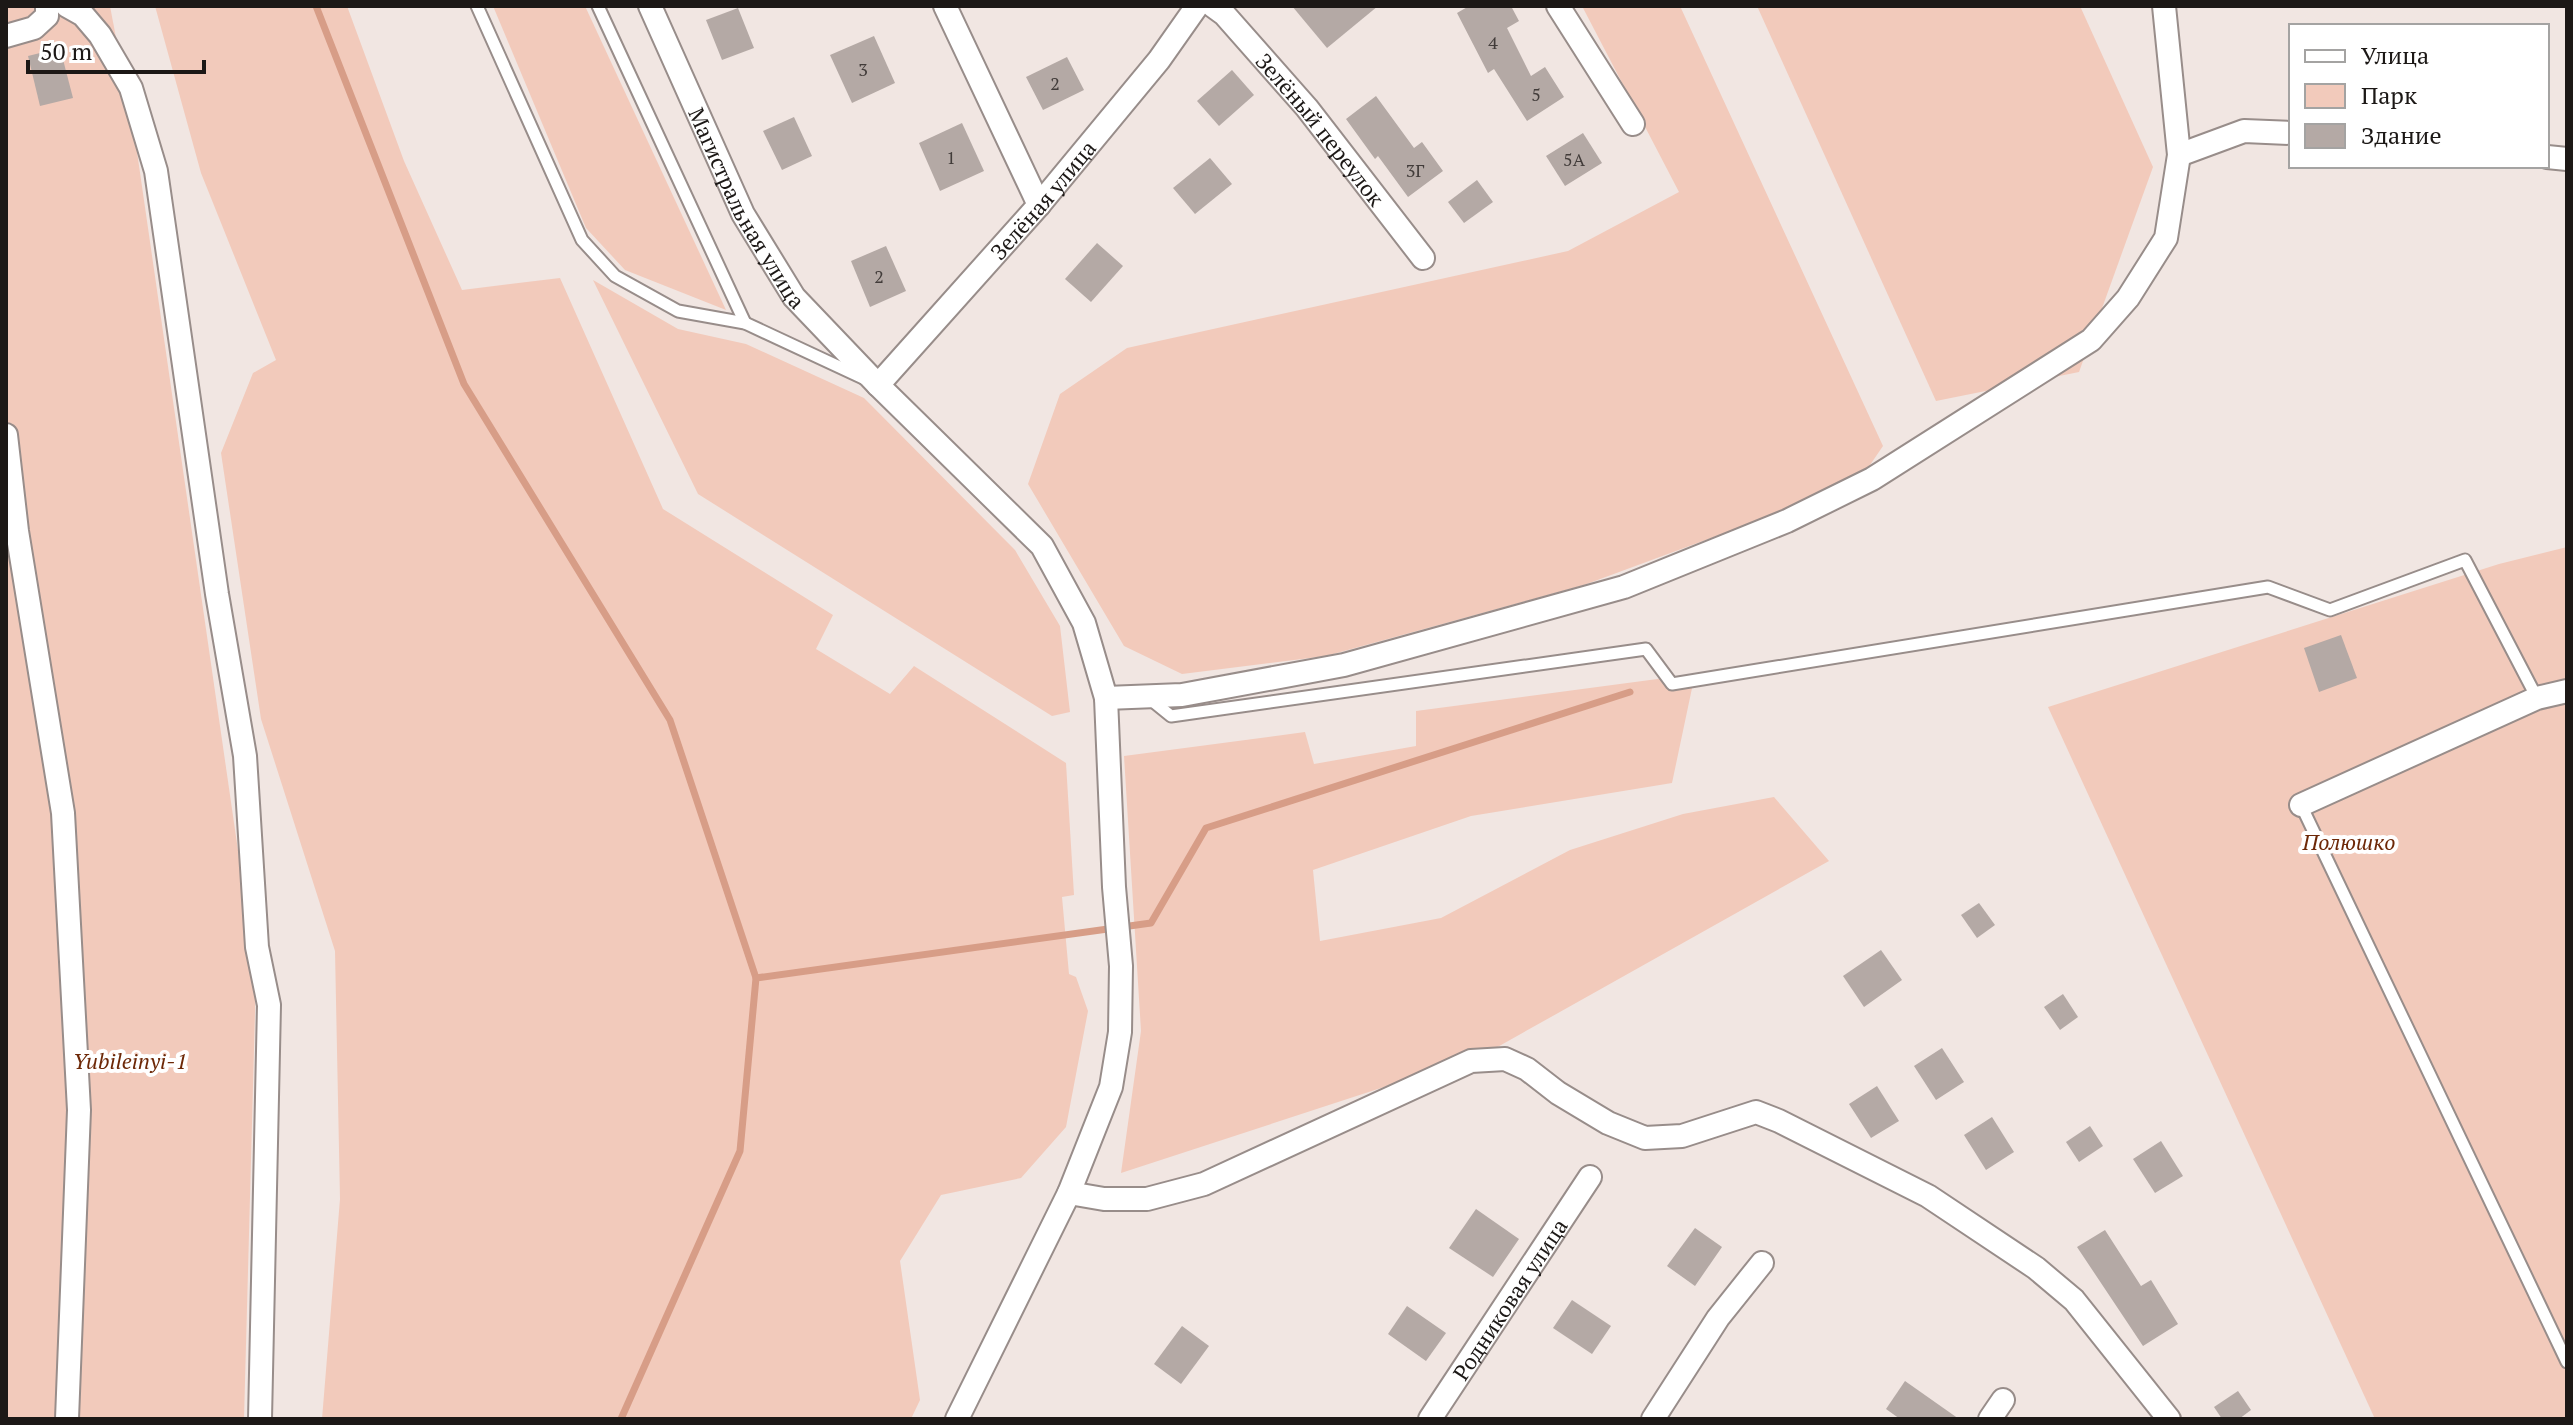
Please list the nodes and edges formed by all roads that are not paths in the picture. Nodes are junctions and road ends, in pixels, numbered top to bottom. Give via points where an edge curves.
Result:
1 (47, 6) edge
2 (67, 6) edge
3 (477, 6) edge
4 (598, 6) edge
5 (650, 6) edge
6 (945, 6) edge
7 (1197, 6) edge
8 (1213, 6) edge
9 (1558, 6) edge
10 (2164, 6) edge
11 (6, 36) edge
12 (1633, 124) dead end
13 (2289, 133) edge
14 (2179, 155) junction
15 (1039, 205) junction
16 (1423, 258) dead end
17 (745, 323) junction
18 (878, 385) junction
19 (6, 435) edge
20 (2567, 691) edge
21 (1146, 696) junction
22 (1106, 698) junction
23 (2537, 698) junction
24 (2301, 805) joint
25 (1590, 1177) dead end
26 (1069, 1193) junction
27 (1762, 1263) dead end
28 (2567, 1362) edge
29 (67, 1419) edge
30 (260, 1419) edge
31 (957, 1419) edge
32 (1430, 1419) edge
33 (1653, 1419) edge
34 (2169, 1419) edge

1 - 11 street via 47,16 34,28
2 - 30 street via 100,35 131,88 156,171 245,756 257,947 269,1005
3 - 17 lane via 582,240 615,276 678,311
4 - 17 lane
5 - 18 street, Магистральная улица via 743,214 794,297
6 - 15 street
7 - 15 street, Зелёная улица
8 - 16 street, Зелёный переулок via 1307,108
9 - 12 street
10 - 14 street
13 - 14 street via 2244,131
14 - 21 street via 2166,238 2128,298 2091,340 1872,479 1787,521 1624,587 1344,665 1182,695
15 - 18 street, Зелёная улица
17 - 18 lane
18 - 22 street, Магистральная улица via 1042,546 1084,623
19 - 29 street via 64,828 79,1110
20 - 23 street
21 - 22 street
21 - 23 lane via 1171,716 1646,649 1672,684 2268,587 2330,610 2465,560
22 - 26 street, Магистральная улица via 1120,1032 1111,1087
23 - 24 street
24 - 28 lane
25 - 32 street, Родниковая улица
26 - 31 street, Магистральная улица
26 - 34 street via 1147,1199 1204,1184 1471,1061 1505,1059 1608,1123 1645,1138 1682,1136 1756,1112 1928,1196 2036,1268 2074,1300
27 - 33 street via 1718,1318

